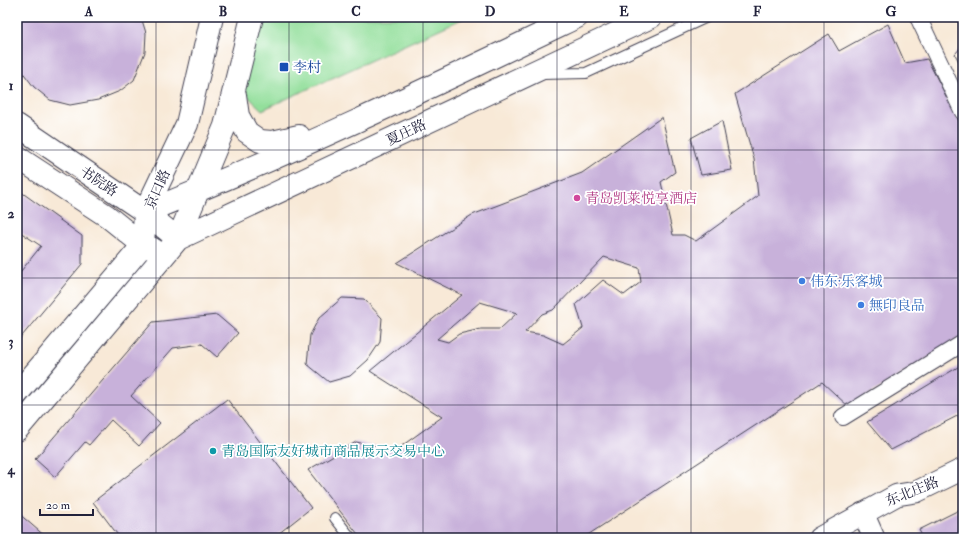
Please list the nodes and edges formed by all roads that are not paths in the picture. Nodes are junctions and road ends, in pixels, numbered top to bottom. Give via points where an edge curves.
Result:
1 (212, 17) edge
2 (252, 17) edge
3 (577, 17) edge
4 (651, 17) edge
5 (707, 17) edge
6 (918, 17) edge
7 (528, 75) junction
8 (235, 88) junction
9 (963, 112) edge
10 (17, 125) edge
11 (328, 133) junction
12 (17, 157) edge
13 (198, 191) junction
14 (145, 212) junction
15 (143, 245) junction
16 (171, 247) junction
17 (963, 343) edge
18 (17, 394) edge
19 (843, 417) dead end
20 (17, 430) edge
21 (963, 454) edge
22 (963, 469) edge
23 (897, 495) junction
24 (863, 514) junction
25 (335, 518) dead end
26 (351, 538) edge
27 (819, 538) edge
28 (874, 538) edge

1 - 14 main road, 京口路 via 187,124
2 - 8 main road
3 - 11 main road
4 - 7 main road, 夏庄路
5 - 7 lane via 586,73
6 - 9 street
7 - 16 main road, 夏庄路
8 - 11 main road via 238,116 247,132 260,141 272,142 307,134
8 - 13 main road via 225,126
10 - 14 main road, 书院路
11 - 13 main road
12 - 15 main road, 书院路 via 106,216
13 - 14 main road
13 - 16 main road
14 - 15 main road, 京口路
14 - 16 main road, 书院路
15 - 16 main road, 书院路
15 - 18 main road
16 - 20 main road
17 - 19 street
21 - 23 street via 911,480
22 - 23 street, 东北庄路 via 916,492
23 - 24 street, 东北庄路
24 - 27 street, 东北庄路
24 - 28 street
25 - 26 lane

